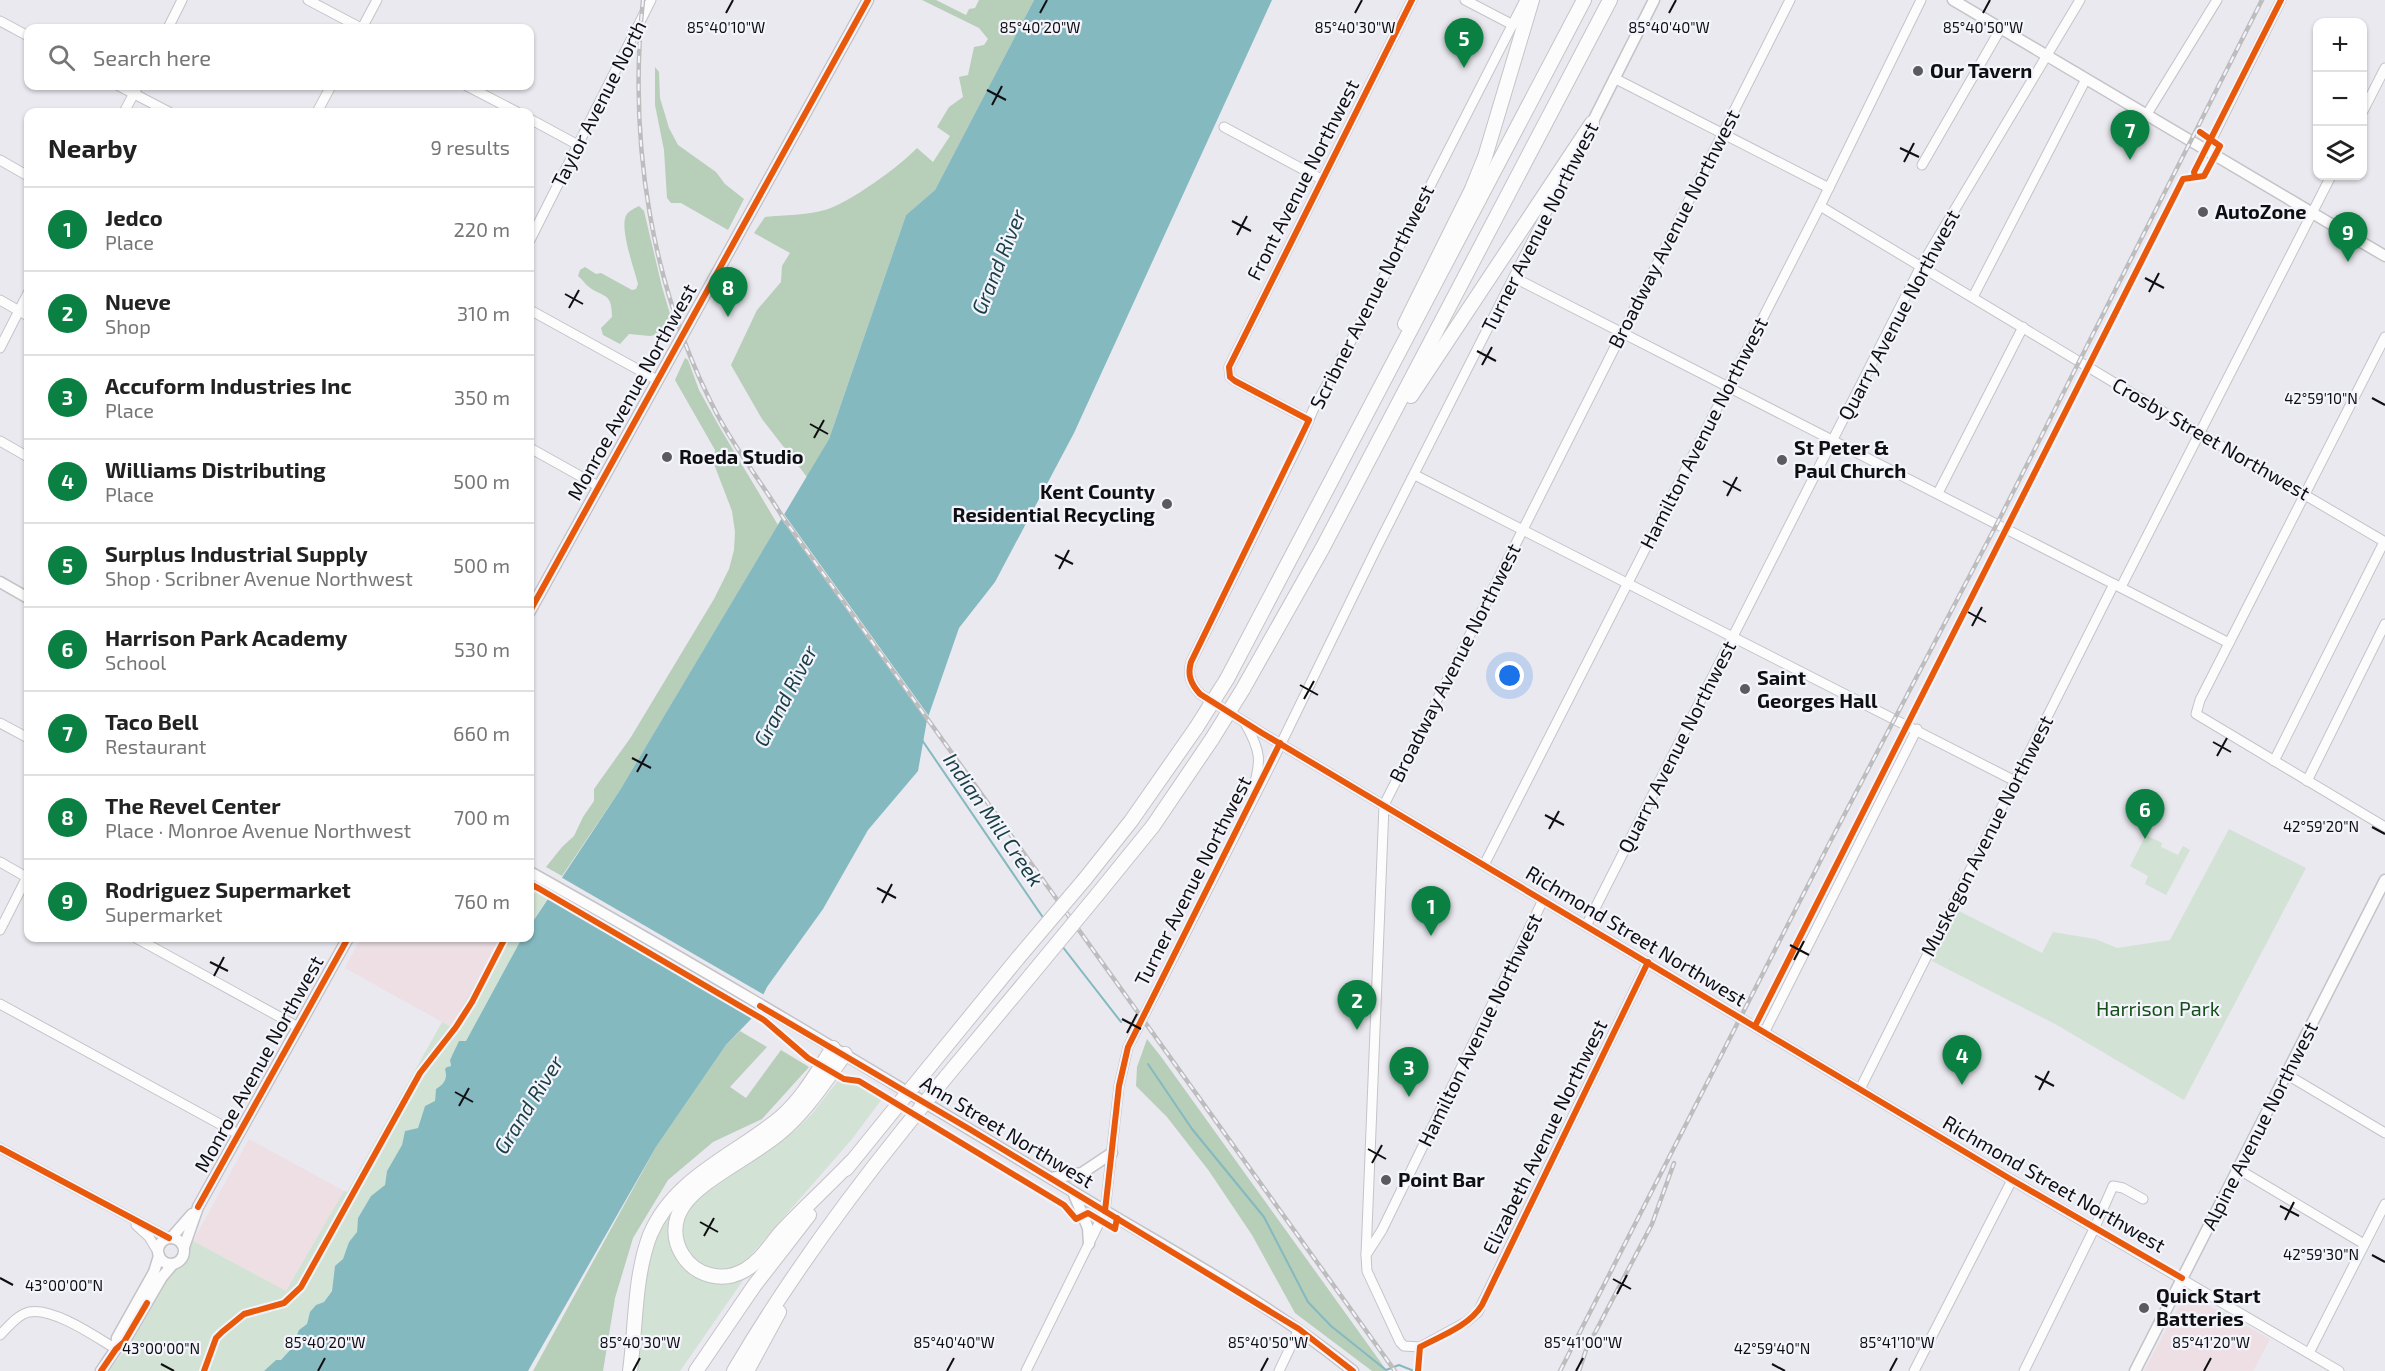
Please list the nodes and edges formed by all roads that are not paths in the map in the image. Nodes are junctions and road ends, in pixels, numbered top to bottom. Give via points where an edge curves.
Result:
1 (182, 0) edge
2 (308, 0) edge
3 (377, 0) edge
4 (651, 0) edge
5 (868, 0) edge
6 (1412, 0) edge
7 (1465, 0) edge
8 (1526, 0) edge
9 (1532, 0) edge
10 (1584, 0) edge
11 (1610, 0) edge
12 (1654, 0) edge
13 (1790, 0) edge
14 (1921, 0) edge
15 (1953, 0) edge
16 (2080, 0) edge
17 (2217, 0) edge
18 (2281, 0) edge
19 (0, 21) edge
20 (170, 24) edge
21 (353, 24) edge
22 (363, 24) edge
23 (1513, 25) junction
24 (2001, 28) junction
25 (24, 34) edge
26 (2046, 55) junction
27 (2385, 68) edge
28 (1614, 78) junction
29 (2086, 79) junction
30 (135, 90) edge
31 (137, 90) edge
32 (329, 90) edge
33 (475, 90) edge
34 (2367, 103) edge
35 (126, 108) edge
36 (163, 108) edge
37 (319, 108) edge
38 (509, 108) edge
39 (2147, 114) junction
40 (534, 121) edge
41 (1592, 123) junction
42 (1224, 128) dead end
43 (1722, 132) junction
44 (578, 145) junction
45 (2206, 151) junction
46 (0, 160) edge
47 (1922, 165) dead end
48 (24, 174) edge
49 (1321, 178) junction
50 (2329, 180) edge
51 (1829, 188) junction
52 (1820, 206) junction
53 (2313, 213) junction
54 (534, 232) edge
55 (2385, 256) edge
56 (1921, 266) junction
57 (1515, 278) junction
58 (1973, 297) junction
59 (0, 300) edge
60 (24, 301) edge
61 (19, 311) junction
62 (534, 312) edge
63 (24, 314) edge
64 (2023, 327) junction
65 (1622, 332) junction
66 (2385, 338) edge
67 (0, 348) edge
68 (657, 380) junction
69 (1728, 386) junction
70 (1381, 389) junction
71 (1309, 420) junction
72 (2200, 434) junction
73 (1833, 440) junction
74 (0, 441) edge
75 (534, 450) edge
76 (24, 455) edge
77 (1364, 469) junction
78 (1415, 475) junction
79 (598, 486) junction
80 (1938, 494) junction
81 (2305, 494) junction
82 (1521, 530) junction
83 (2385, 542) edge
84 (0, 582) edge
85 (1627, 584) junction
86 (2117, 585) junction
87 (534, 593) edge
88 (24, 596) edge
89 (2385, 624) edge
90 (1733, 638) junction
91 (2229, 643) junction
92 (1200, 694) joint
93 (1244, 722) junction
94 (0, 723) edge
95 (1917, 729) junction
96 (24, 736) edge
97 (1280, 743) junction
98 (2274, 761) junction
99 (2015, 781) junction
100 (2307, 781) junction
101 (1384, 805) junction
102 (1241, 822) junction
103 (2385, 827) edge
104 (0, 862) edge
105 (1484, 865) junction
106 (534, 874) edge
107 (24, 875) edge
108 (2385, 880) edge
109 (24, 885) edge
110 (1543, 900) junction
111 (1586, 926) junction
112 (0, 930) edge
113 (144, 942) edge
114 (346, 942) edge
115 (1648, 962) junction
116 (0, 1004) edge
117 (298, 1027) junction
118 (1765, 1031) junction
119 (839, 1051) junction
120 (2286, 1074) junction
121 (1860, 1089) junction
122 (2385, 1133) edge
123 (238, 1134) junction
124 (0, 1148) edge
125 (1112, 1153) junction
126 (851, 1162) junction
127 (2238, 1169) junction
128 (1051, 1178) junction
129 (2012, 1180) junction
130 (1073, 1192) junction
131 (2143, 1199) dead end
132 (2385, 1204) edge
133 (198, 1207) junction
134 (1105, 1211) junction
135 (130, 1220) junction
136 (2095, 1227) junction
137 (820, 1236) junction
138 (170, 1238) junction
139 (1089, 1244) junction
140 (2364, 1244) junction
141 (184, 1247) junction
142 (158, 1254) junction
143 (1366, 1255) junction
144 (173, 1264) junction
145 (2182, 1278) junction
146 (151, 1286) junction
147 (1466, 1322) joint
148 (1299, 1329) junction
149 (0, 1335) edge
150 (116, 1349) junction
151 (2309, 1353) junction
152 (101, 1371) edge
153 (630, 1371) edge
154 (696, 1371) edge
155 (734, 1371) edge
156 (747, 1371) edge
157 (1026, 1371) edge
158 (1279, 1371) edge
159 (1353, 1371) edge
160 (1914, 1371) edge
161 (2024, 1371) edge
162 (2135, 1371) edge
163 (2339, 1371) edge

1 - 20 street
2 - 21 street
3 - 22 street
4 - 44 street, Taylor Avenue North
5 - 68 main road, Monroe Avenue Northwest
6 - 49 street, Front Avenue Northwest
7 - 23 street
8 - 23 street, Scribner Avenue Northwest
9 - 70 highway via 1485,158 1400,335
10 - 70 highway
11 - 77 highway
12 - 28 main road, Turner Avenue Northwest
13 - 43 street, Broadway Avenue Northwest
14 - 51 street, Hamilton Avenue Northwest
15 - 24 main road
16 - 26 street, Quarry Avenue Northwest
17 - 39 street
18 - 45 street
19 - 25 street
23 - 71 street, Scribner Avenue Northwest
24 - 26 main road
24 - 47 street
26 - 29 main road
26 - 56 street, Quarry Avenue Northwest
27 - 34 street
28 - 41 main road, Turner Avenue Northwest
28 - 43 street
29 - 39 main road
29 - 58 street
30 - 35 street
31 - 36 street
32 - 37 street
33 - 38 street
39 - 45 main road
40 - 44 street
41 - 57 street, Turner Avenue Northwest
41 - 77 highway
42 - 49 street
43 - 51 street
43 - 65 street, Broadway Avenue Northwest
44 - 54 street, Taylor Avenue North
45 - 53 main road
46 - 48 street
49 - 71 street, Front Avenue Northwest via 1229,367 1230,377
50 - 53 street, Muskegon Avenue Northwest
51 - 52 street, Hamilton Avenue Northwest
52 - 56 street, Crosby Street Northwest
52 - 69 street, Hamilton Avenue Northwest
53 - 55 main road
53 - 72 street, Muskegon Avenue Northwest
56 - 58 street, Crosby Street Northwest
56 - 73 street, Quarry Avenue Northwest
57 - 65 street
57 - 78 street, Turner Avenue Northwest
58 - 64 street, Crosby Street Northwest
59 - 61 street
60 - 61 street
61 - 63 street
61 - 67 street
62 - 68 street
64 - 72 street, Crosby Street Northwest
64 - 80 street
65 - 69 street
65 - 82 street, Broadway Avenue Northwest
66 - 81 street
68 - 79 main road, Monroe Avenue Northwest
69 - 73 street
69 - 85 street, Hamilton Avenue Northwest
70 - 126 highway, bridge via 1227,678 1196,728 1131,821
71 - 92 street, Scribner Avenue Northwest via 1191,662 1190,678
72 - 81 street, Crosby Street Northwest
72 - 86 street, Muskegon Avenue Northwest
73 - 80 street
73 - 90 street, Quarry Avenue Northwest
74 - 76 street
75 - 79 street
77 - 137 highway, bridge via 1243,689 1152,826
78 - 82 street
78 - 97 street, Turner Avenue Northwest
79 - 87 main road, Monroe Avenue Northwest
80 - 86 street
81 - 83 street, Crosby Street Northwest
81 - 91 street
82 - 85 street
82 - 101 street, Broadway Avenue Northwest
83 - 98 street
84 - 88 main road
85 - 90 street
85 - 105 street, Hamilton Avenue Northwest
86 - 91 street
86 - 99 street, Muskegon Avenue Northwest
89 - 100 street
90 - 95 street
90 - 111 street, Quarry Avenue Northwest
91 - 98 street via 2196,714
92 - 93 street, Richmond Street Northwest
93 - 97 street, Richmond Street Northwest
93 - 102 street via 1260,758
94 - 96 street
95 - 99 street
95 - 118 street
97 - 101 street, Richmond Street Northwest
97 - 102 street, Turner Avenue Northwest
98 - 100 street
99 - 121 street, Muskegon Avenue Northwest
100 - 103 street
101 - 105 street, Richmond Street Northwest
101 - 143 street, Broadway Avenue Northwest
102 - 125 street, Turner Avenue Northwest via 1128,1047 1119,1086
104 - 107 street
105 - 110 street, Richmond Street Northwest
106 - 119 main road, Ann Street Northwest
108 - 120 main road, Alpine Avenue Northwest
109 - 112 street
110 - 111 street, Richmond Street Northwest
110 - 143 street, Hamilton Avenue Northwest via 1382,1230
111 - 115 street, Richmond Street Northwest
113 - 117 street
114 - 117 main road, Monroe Avenue Northwest
115 - 118 street, Richmond Street Northwest
115 - 147 street, Elizabeth Avenue Northwest via 1482,1305
116 - 123 street
117 - 123 main road, Monroe Avenue Northwest
118 - 121 street, Richmond Street Northwest
119 - 126 highway via 801,1113 687,1201 675,1228 680,1252 693,1267 712,1276 745,1270
119 - 128 main road, Ann Street Northwest
119 - 153 highway via 781,1117 692,1180 662,1212 645,1253
120 - 122 street
120 - 127 main road, Alpine Avenue Northwest
121 - 129 street, Richmond Street Northwest
123 - 133 main road, Monroe Avenue Northwest
124 - 135 street
125 - 128 main road via 1082,1173
125 - 134 street, Turner Avenue Northwest
126 - 154 highway via 766,1270
127 - 140 street
127 - 145 main road, Alpine Avenue Northwest
128 - 130 main road, Ann Street Northwest
129 - 136 street, Richmond Street Northwest
129 - 160 street
130 - 134 main road, Ann Street Northwest
130 - 139 main road via 1088,1228
131 - 136 street via 2113,1186
132 - 140 street
133 - 138 main road, Monroe Avenue Northwest
133 - 141 main road, Monroe Avenue Northwest
134 - 139 street, Turner Avenue Northwest
134 - 148 main road, Ann Street Northwest
135 - 138 street
135 - 142 street via 149,1237
136 - 145 street, Richmond Street Northwest
136 - 161 street
137 - 155 highway
137 - 156 highway
138 - 141 main road
138 - 142 main road via 160,1245
139 - 157 street, Turner Avenue Northwest
140 - 151 street
141 - 144 main road via 183,1258
142 - 144 main road via 163,1262
142 - 146 main road
143 - 147 street, Broadway Avenue Northwest via 1367,1271 1404,1346 1420,1347
144 - 146 main road
145 - 151 street, Richmond Street Northwest
145 - 162 main road, Alpine Avenue Northwest
146 - 150 main road via 124,1342
148 - 158 street
148 - 159 main road, Ann Street Northwest
149 - 150 street via 21,1316 38,1312 60,1318
150 - 152 main road
151 - 163 street, Richmond Street Northwest

